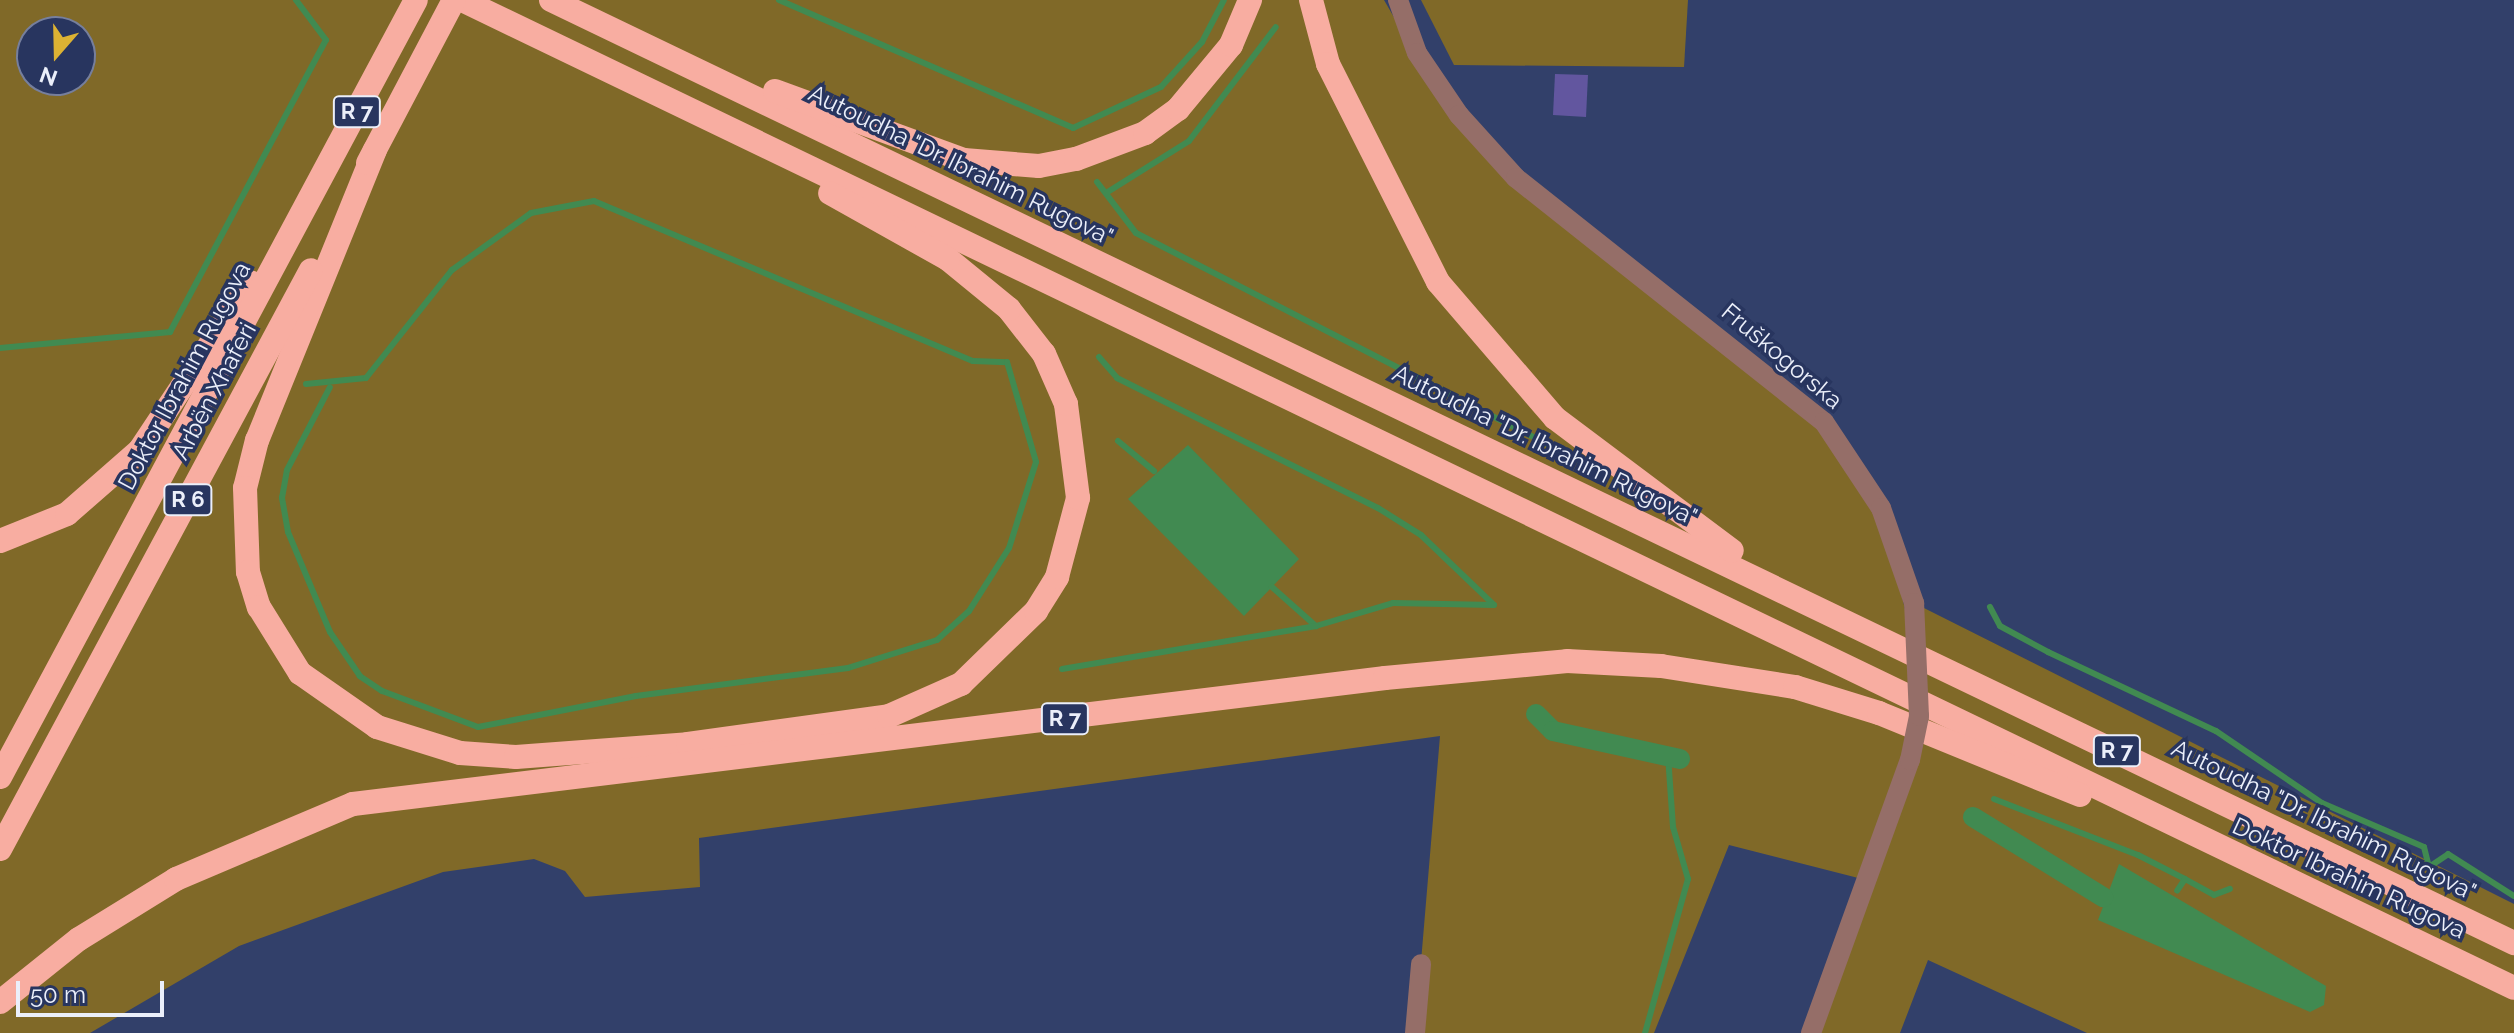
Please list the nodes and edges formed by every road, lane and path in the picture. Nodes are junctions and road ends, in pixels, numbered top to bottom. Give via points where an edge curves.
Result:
1 (416, 0) edge
2 (454, 0) edge
3 (462, 0) edge
4 (1250, 0) edge
5 (1311, 0) edge
6 (1398, 0) edge
7 (558, 4) edge
8 (694, 111) junction
9 (375, 150) junction
10 (316, 190) junction
11 (0, 541) edge
12 (1826, 610) junction
13 (0, 777) edge
14 (2161, 819) junction
15 (0, 849) edge
16 (2514, 943) edge
17 (1421, 964) dead end
18 (2514, 988) edge
19 (0, 1002) edge
20 (1415, 1033) edge
21 (1811, 1033) edge

1 - 10 highway, Doktor Ibrahim Rugova / R 7
2 - 9 highway, Arbën Xhaferi / R 6
3 - 8 highway
4 - 7 highway via 1231,45 1178,109 1111,148 1039,166 964,160 913,147
5 - 12 highway via 1328,64 1438,282 1555,418 1693,526
6 - 21 street, Fruškogorska, bridge via 1417,53 1459,115 1516,178 1824,422 1881,508 1914,603 1919,716 1910,760
7 - 12 highway, Autoudha "Dr. Ibrahim Rugova" / R 7
8 - 9 highway via 948,259 1009,309 1044,354 1066,404 1078,498 1057,577 1015,639 988,664 889,716 688,744 516,757 460,753 377,727 300,673 259,607 248,572 245,488 278,382
8 - 14 highway
9 - 15 highway, Arbën Xhaferi / R 6
10 - 11 highway via 140,450 67,514
10 - 13 highway, Doktor Ibrahim Rugova / R 7
12 - 16 highway, Autoudha "Dr. Ibrahim Rugova" / R 7
14 - 18 highway, Doktor Ibrahim Rugova / R 7
14 - 19 highway, R 7 via 1795,687 1661,666 1567,661 353,804 176,879 79,939
17 - 20 street

